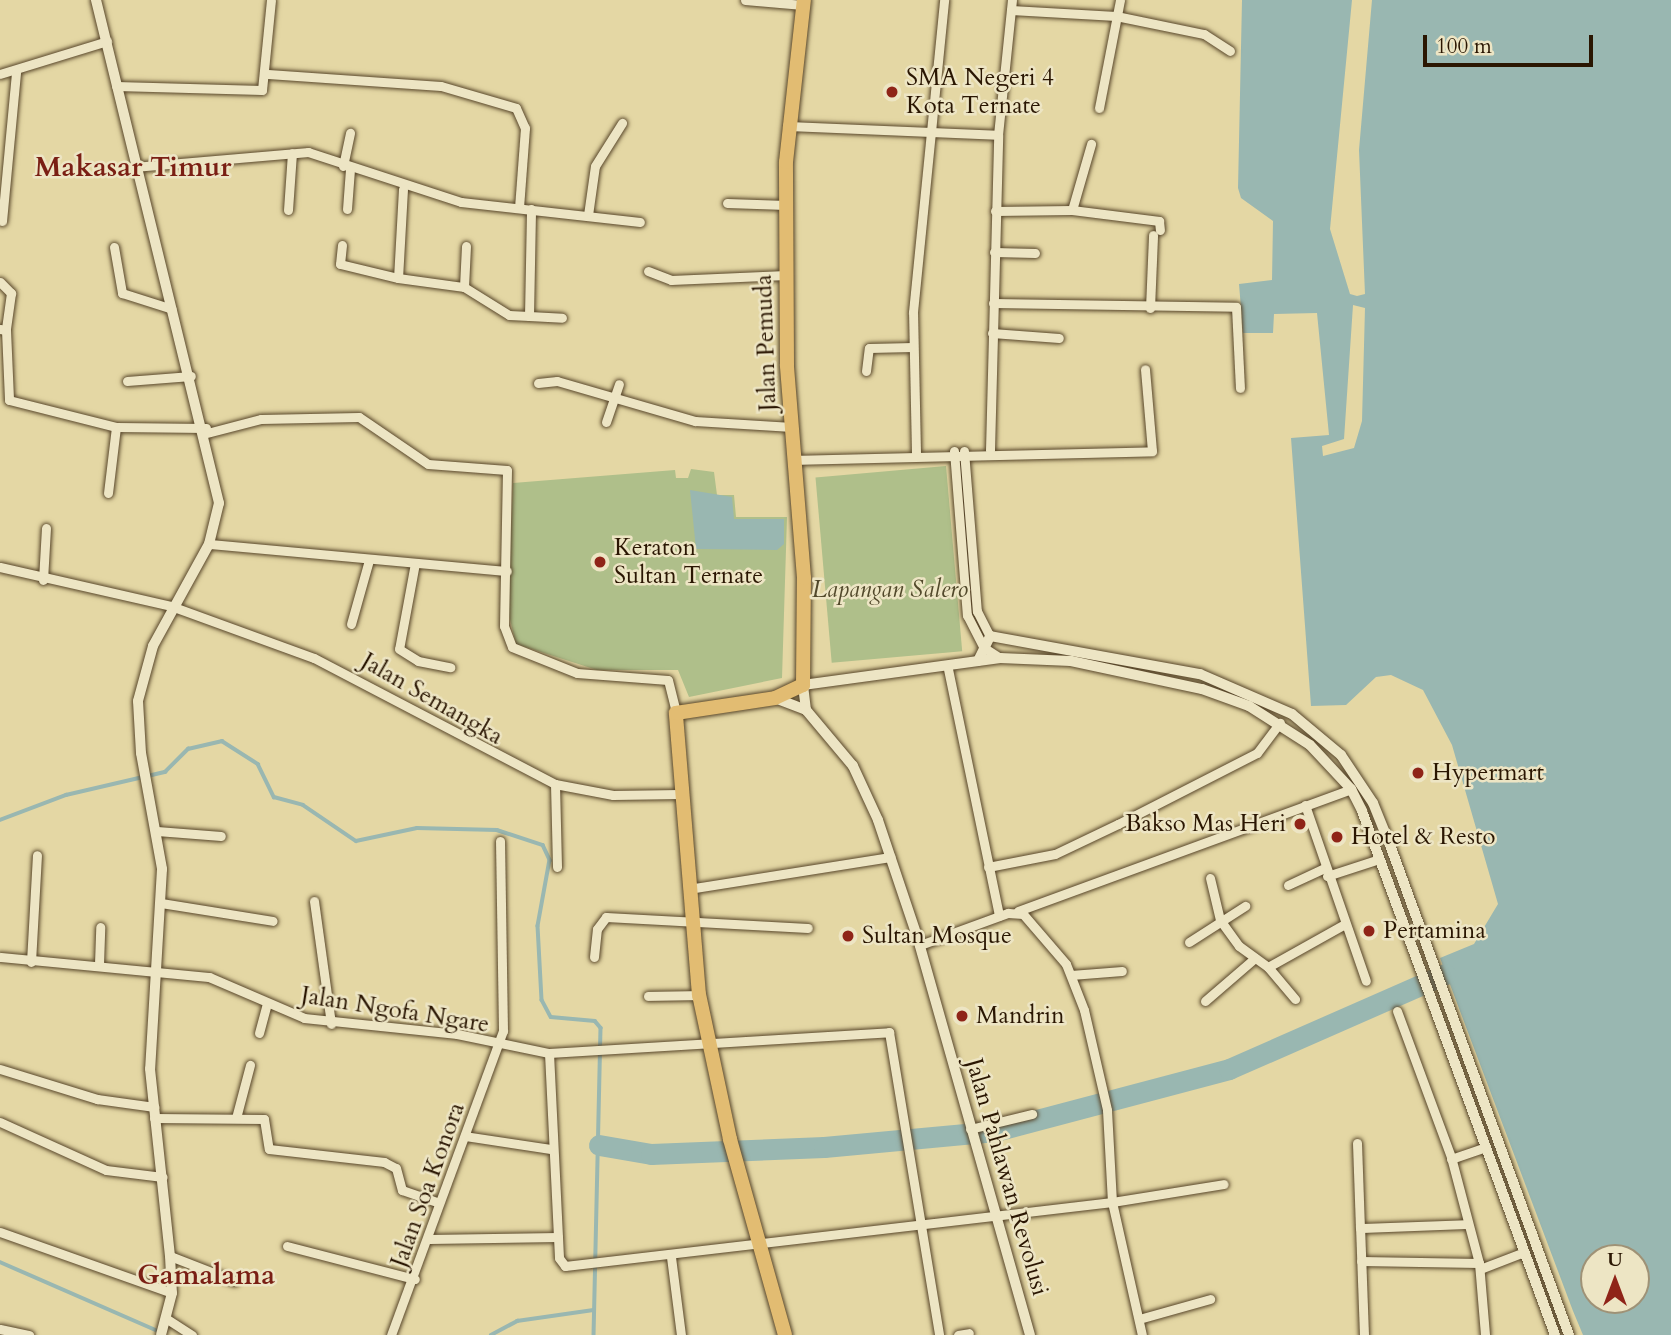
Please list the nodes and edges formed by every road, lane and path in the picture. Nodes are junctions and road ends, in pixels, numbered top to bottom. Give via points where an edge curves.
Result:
1 (96, 0) edge
2 (271, 0) edge
3 (745, 0) edge
4 (944, 0) edge
5 (1120, 0) edge
6 (804, 2) edge
7 (1011, 5) edge
8 (1116, 16) junction
9 (107, 41) junction
10 (1230, 51) dead end
11 (16, 72) junction
12 (0, 74) edge
13 (268, 74) junction
14 (116, 86) junction
15 (1099, 108) dead end
16 (622, 123) dead end
17 (787, 126) junction
18 (349, 133) dead end
19 (931, 133) junction
20 (998, 135) junction
21 (1091, 144) dead end
22 (292, 153) junction
23 (134, 167) junction
24 (346, 167) junction
25 (403, 189) junction
26 (727, 203) dead end
27 (786, 205) junction
28 (519, 207) junction
29 (347, 209) dead end
30 (531, 209) junction
31 (288, 210) dead end
32 (1072, 210) junction
33 (995, 211) junction
34 (588, 215) junction
35 (2, 221) dead end
36 (640, 222) dead end
37 (342, 245) dead end
38 (466, 246) dead end
39 (114, 247) dead end
40 (994, 252) junction
41 (1035, 253) dead end
42 (648, 271) dead end
43 (786, 275) junction
44 (398, 278) junction
45 (0, 282) edge
46 (464, 287) junction
47 (993, 303) junction
48 (1150, 308) junction
49 (172, 309) junction
50 (529, 316) junction
51 (562, 318) dead end
52 (3, 330) edge
53 (992, 333) junction
54 (1059, 338) dead end
55 (913, 347) junction
56 (1144, 369) dead end
57 (866, 371) dead end
58 (191, 376) junction
59 (127, 381) dead end
60 (538, 383) dead end
61 (619, 384) dead end
62 (1240, 388) dead end
63 (614, 400) junction
64 (606, 422) dead end
65 (116, 427) junction
66 (792, 427) junction
67 (206, 431) junction
68 (990, 450) junction
69 (954, 451) junction
70 (964, 451) junction
71 (916, 453) junction
72 (795, 460) junction
73 (108, 493) dead end
74 (46, 528) dead end
75 (209, 544) junction
76 (369, 560) junction
77 (415, 563) junction
78 (0, 567) edge
79 (508, 570) junction
80 (43, 580) junction
81 (171, 606) junction
82 (351, 624) dead end
83 (990, 636) junction
84 (983, 647) junction
85 (1000, 658) junction
86 (978, 661) junction
87 (450, 667) dead end
88 (948, 669) junction
89 (803, 685) junction
90 (775, 698) junction
91 (806, 710) junction
92 (676, 713) junction
93 (1294, 715) junction
94 (1283, 725) junction
95 (555, 784) junction
96 (1351, 789) junction
97 (680, 794) junction
98 (1305, 805) junction
99 (1375, 807) junction
100 (1362, 811) junction
101 (157, 831) junction
102 (221, 836) dead end
103 (500, 841) dead end
104 (37, 855) dead end
105 (890, 857) junction
106 (1378, 859) junction
107 (557, 867) dead end
108 (988, 867) junction
109 (1326, 872) junction
110 (1210, 878) dead end
111 (1287, 885) dead end
112 (686, 889) junction
113 (314, 901) dead end
114 (161, 903) junction
115 (1245, 906) dead end
116 (1018, 911) junction
117 (999, 916) junction
118 (273, 920) dead end
119 (1220, 920) junction
120 (688, 921) junction
121 (1343, 925) junction
122 (100, 927) dead end
123 (807, 928) dead end
124 (1189, 942) dead end
125 (920, 945) junction
126 (0, 957) edge
127 (593, 957) dead end
128 (1255, 958) junction
129 (31, 962) junction
130 (99, 964) junction
131 (1424, 964) junction
132 (1268, 967) junction
133 (157, 969) junction
134 (1122, 971) dead end
135 (1071, 975) junction
136 (1366, 981) dead end
137 (699, 995) junction
138 (648, 996) dead end
139 (1435, 998) junction
140 (1295, 999) dead end
141 (1205, 1001) dead end
142 (267, 1003) junction
143 (1397, 1011) dead end
144 (331, 1024) junction
145 (259, 1033) dead end
146 (708, 1041) junction
147 (499, 1046) junction
148 (550, 1053) junction
149 (250, 1065) dead end
150 (0, 1069) edge
151 (154, 1112) junction
152 (1032, 1114) dead end
153 (236, 1118) junction
154 (0, 1122) edge
155 (971, 1133) junction
156 (465, 1136) junction
157 (1357, 1143) dead end
158 (1486, 1147) junction
159 (551, 1149) junction
160 (1451, 1159) junction
161 (163, 1177) junction
162 (1224, 1184) dead end
163 (1112, 1202) junction
164 (439, 1203) junction
165 (998, 1219) junction
166 (1468, 1224) junction
167 (921, 1226) junction
168 (1360, 1228) junction
169 (0, 1232) edge
170 (558, 1237) junction
171 (429, 1239) junction
172 (287, 1246) dead end
173 (760, 1247) junction
174 (1521, 1254) junction
175 (170, 1256) junction
176 (671, 1257) junction
177 (1361, 1261) junction
178 (1482, 1266) junction
179 (415, 1279) junction
180 (234, 1281) dead end
181 (172, 1293) junction
182 (1210, 1299) dead end
183 (1139, 1319) junction
184 (164, 1327) edge
185 (0, 1329) edge
186 (969, 1333) dead end
187 (29, 1335) edge
188 (192, 1335) edge
189 (391, 1335) edge
190 (681, 1335) edge
191 (785, 1335) edge
192 (939, 1335) edge
193 (958, 1335) edge
194 (1030, 1335) edge
195 (1142, 1335) edge
196 (1364, 1335) edge
197 (1485, 1335) edge
198 (1555, 1335) edge
199 (1569, 1335) edge

1 - 9 street
2 - 13 street
3 - 6 street
4 - 19 street
5 - 8 street
6 - 17 highway, Jalan Pemuda
7 - 8 street
7 - 20 street
8 - 10 street via 1205,34
8 - 15 street
9 - 11 street
9 - 14 street
11 - 12 street
11 - 35 street
13 - 14 street via 266,87 257,92
13 - 28 street via 441,86 516,108 524,128
14 - 23 street
16 - 34 street via 595,166
17 - 19 street
17 - 27 highway, Jalan Pemuda
18 - 24 street
19 - 20 street
19 - 55 street
20 - 33 street
21 - 32 street
22 - 23 street
22 - 24 street
22 - 31 street
23 - 49 street
24 - 25 street
24 - 29 street
25 - 28 street
25 - 44 street
26 - 27 street
27 - 43 highway, Jalan Pemuda
28 - 30 street
30 - 34 street
30 - 50 street
32 - 33 street
32 - 48 street via 1159,221
33 - 40 street
34 - 36 street
37 - 44 street via 340,264
38 - 46 street
39 - 49 street via 122,293
40 - 41 street
40 - 47 street
42 - 43 street via 671,280
43 - 66 highway, Jalan Pemuda
44 - 46 street
45 - 52 street via 11,293
46 - 50 street via 500,312
47 - 48 street
47 - 53 street
48 - 62 street via 1236,307
49 - 58 street
50 - 51 street
52 - 65 street via 9,400
53 - 54 street
53 - 68 street
55 - 57 street via 869,348
55 - 71 street
56 - 68 street via 1152,451
58 - 59 street
58 - 67 street
60 - 63 street via 557,381
61 - 63 street
63 - 64 street
63 - 66 street via 695,421
65 - 67 street
65 - 73 street
66 - 72 highway, Jalan Pemuda
67 - 75 street via 219,503
67 - 79 street via 261,419 359,417 428,464 507,470
68 - 70 street
69 - 70 street
69 - 71 street
69 - 84 street via 967,615
70 - 83 street via 977,611
71 - 72 street
72 - 89 highway, Jalan Pemuda
74 - 80 street
75 - 76 street
75 - 81 street
76 - 77 street
76 - 82 street
77 - 79 street
77 - 87 street via 399,649 418,661
78 - 80 street, Jalan Semangka
79 - 92 street via 506,637 520,653 577,673 668,680
80 - 81 street, Jalan Semangka
81 - 95 street, Jalan Semangka via 368,681 476,748
81 - 101 street via 138,701 144,767
83 - 84 street
83 - 93 street via 1200,674
84 - 85 street
84 - 86 street
85 - 86 street
85 - 94 street via 1071,661 1158,677 1248,706
86 - 88 street
88 - 89 street
88 - 108 street
89 - 90 highway
89 - 91 street
90 - 91 street
90 - 92 highway
91 - 105 street, Jalan Pahlawan Revolusi via 853,766
92 - 97 highway
93 - 94 street
93 - 99 street via 1341,755
94 - 96 street
94 - 108 street via 1257,753 1118,824 1055,854
95 - 97 street, Jalan Semangka via 614,795
95 - 107 street
96 - 98 street
96 - 100 street
97 - 112 highway
98 - 109 street
98 - 116 street
99 - 100 street
99 - 131 street
100 - 106 street
101 - 102 street
101 - 114 street
103 - 147 street, Jalan Soa Konora via 506,994
104 - 129 street
105 - 112 street
105 - 125 street, Jalan Pahlawan Revolusi
106 - 109 street
106 - 131 street
108 - 117 street
109 - 111 street
109 - 121 street
110 - 119 street
112 - 120 highway
113 - 144 street
114 - 118 street
114 - 133 street
115 - 119 street
116 - 117 street
116 - 135 street via 1046,937
117 - 125 street
119 - 124 street
119 - 128 street
120 - 123 street
120 - 127 street via 606,917 597,929
120 - 137 highway
121 - 132 street
121 - 136 street
122 - 130 street
125 - 155 street, Jalan Pahlawan Revolusi
126 - 129 street, Jalan Ngofa Ngare
128 - 132 street
128 - 141 street
129 - 130 street, Jalan Ngofa Ngare
130 - 133 street, Jalan Ngofa Ngare
131 - 139 street
132 - 140 street
133 - 142 street, Jalan Ngofa Ngare via 209,977
133 - 151 street
134 - 135 street
135 - 163 street via 1107,1110
137 - 138 street
137 - 146 highway
139 - 158 street
139 - 199 street
142 - 144 street, Jalan Ngofa Ngare
142 - 145 street
143 - 160 street
144 - 147 street, Jalan Ngofa Ngare via 457,1034
146 - 148 street, Jalan Ngofa Ngare
146 - 167 street via 889,1032
146 - 173 highway
147 - 148 street, Jalan Ngofa Ngare
147 - 156 street, Jalan Soa Konora
148 - 159 street
149 - 153 street
150 - 151 street
151 - 153 street
151 - 161 street
152 - 155 street
153 - 164 street via 267,1120 272,1150 384,1162 395,1167 402,1190
154 - 161 street via 106,1170
155 - 165 street, Jalan Pahlawan Revolusi
156 - 159 street
156 - 164 street, Jalan Soa Konora
157 - 168 street
158 - 160 street
158 - 174 street
159 - 170 street
160 - 166 street
161 - 175 street
162 - 163 street
163 - 165 street
163 - 183 street
164 - 171 street, Jalan Soa Konora
165 - 167 street
165 - 194 street, Jalan Pahlawan Revolusi
166 - 168 street
166 - 178 street
167 - 173 street
167 - 192 street
168 - 177 street
169 - 181 street
170 - 171 street
170 - 176 street via 565,1266
171 - 179 street, Jalan Soa Konora
172 - 179 street
173 - 176 street
173 - 191 highway
174 - 178 street
174 - 198 street
175 - 180 street
175 - 181 street
176 - 190 street
177 - 178 street
177 - 196 street
178 - 197 street
179 - 189 street, Jalan Soa Konora
181 - 184 street
182 - 183 street
183 - 195 street
184 - 188 street
185 - 187 street
186 - 193 street

